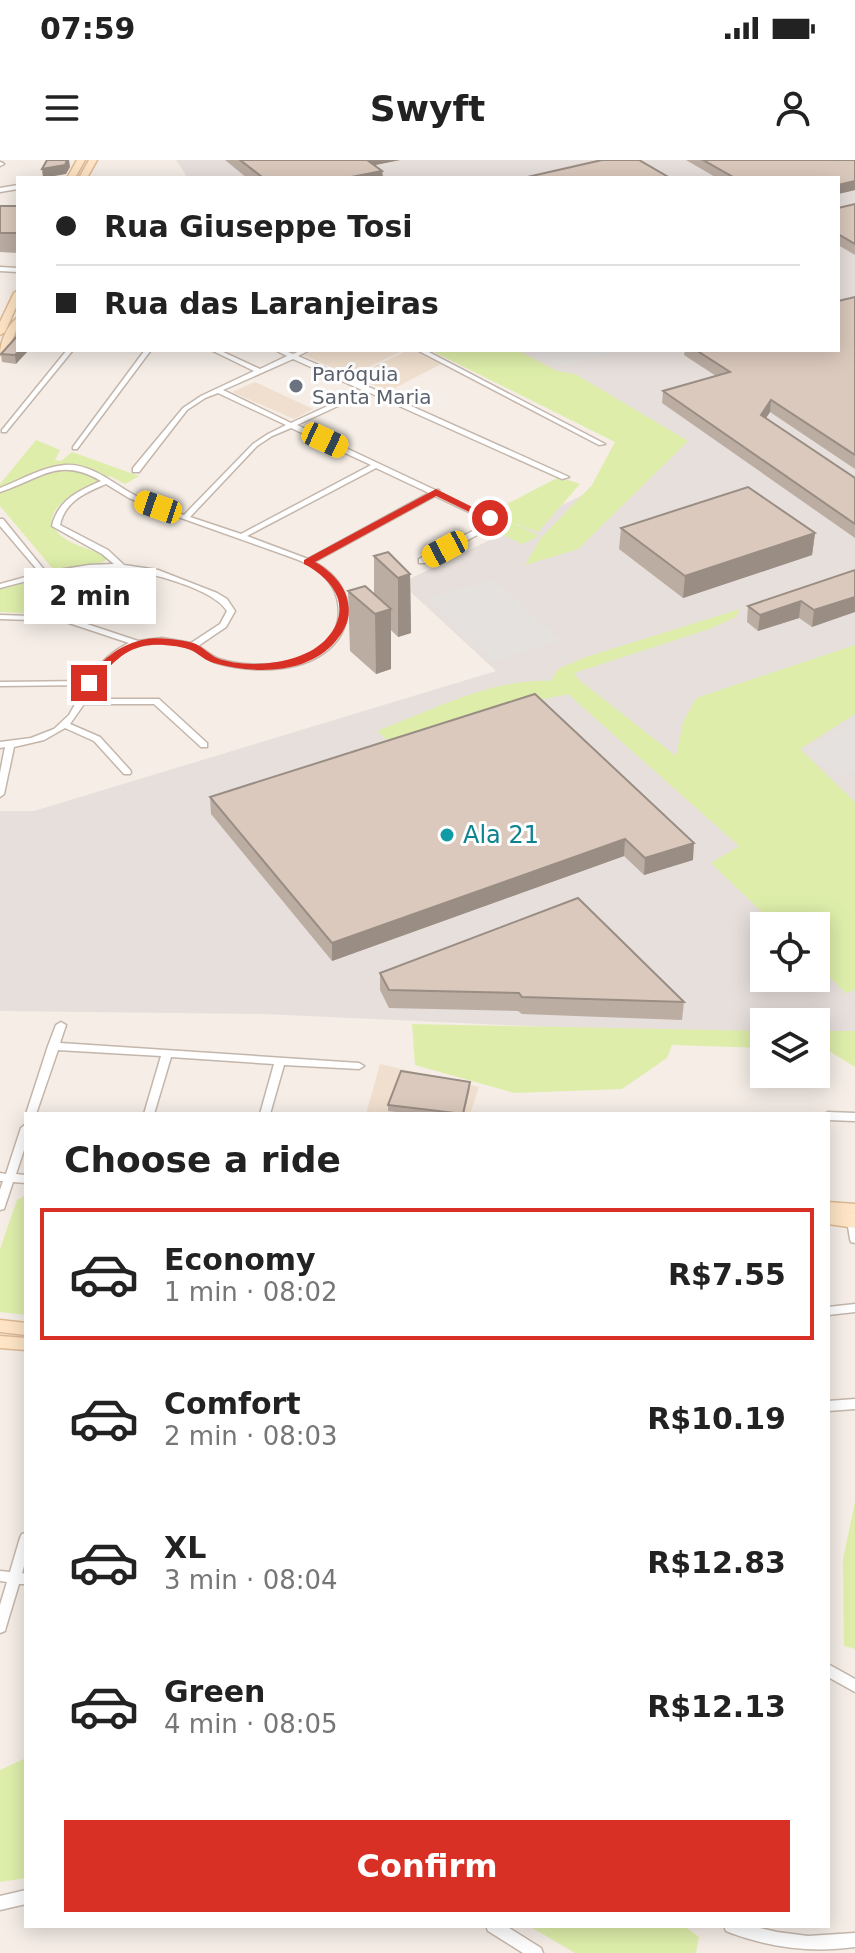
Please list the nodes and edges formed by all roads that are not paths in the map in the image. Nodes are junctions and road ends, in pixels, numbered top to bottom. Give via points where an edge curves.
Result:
1 (16, 297) edge
2 (16, 324) edge
3 (1, 329) edge
4 (0, 352) edge
5 (68, 352) edge
6 (147, 352) edge
7 (218, 352) edge
8 (283, 352) edge
9 (302, 352) edge
10 (424, 352) edge
11 (292, 356) junction
12 (259, 371) junction
13 (369, 389) junction
14 (219, 391) junction
15 (292, 425) junction
16 (4, 431) dead end
17 (601, 444) dead end
18 (75, 448) dead end
19 (377, 465) junction
20 (136, 470) dead end
21 (565, 477) dead end
22 (104, 482) junction
23 (0, 490) edge
24 (436, 492) junction
25 (187, 516) junction
26 (0, 521) edge
27 (242, 536) junction
28 (422, 561) dead end
29 (308, 562) junction
30 (122, 567) junction
31 (45, 575) junction
32 (0, 586) edge
33 (0, 617) edge
34 (64, 619) junction
35 (138, 644) junction
36 (192, 646) junction
37 (89, 683) junction
38 (0, 684) edge
39 (79, 702) junction
40 (65, 725) junction
41 (5, 745) edge
42 (204, 745) dead end
43 (127, 772) dead end
44 (0, 794) edge
45 (61, 1025) dead end
46 (53, 1046) junction
47 (167, 1054) junction
48 (280, 1061) junction
49 (359, 1066) dead end
50 (32, 1112) edge
51 (150, 1112) edge
52 (266, 1112) edge
53 (830, 1116) edge
54 (855, 1117) edge
55 (24, 1133) edge
56 (5, 1178) edge
57 (0, 1206) edge
58 (830, 1208) edge
59 (853, 1216) edge
60 (830, 1218) edge
61 (855, 1239) edge
62 (855, 1308) edge
63 (830, 1311) edge
64 (0, 1326) edge
65 (24, 1329) edge
66 (0, 1342) edge
67 (24, 1344) edge
68 (855, 1404) edge
69 (830, 1406) edge
70 (24, 1544) edge
71 (13, 1578) edge
72 (0, 1627) edge
73 (830, 1671) edge
74 (855, 1686) edge
75 (24, 1897) edge
76 (0, 1903) edge
77 (496, 1928) edge
78 (737, 1928) edge
79 (855, 1940) edge
80 (536, 1953) edge

1 - 3 main road
2 - 3 street
2 - 4 main road
5 - 16 street
6 - 18 street
7 - 12 street
8 - 11 street
9 - 11 street
10 - 17 street
11 - 12 street
11 - 13 street
12 - 14 street
13 - 15 street
13 - 21 street
14 - 15 street
14 - 20 street via 177,416
15 - 19 street
15 - 25 street via 255,445
19 - 24 street
19 - 27 street
22 - 23 street via 76,467 59,468
22 - 25 street
22 - 30 street via 69,501 56,526
24 - 28 street via 492,521
24 - 29 street
25 - 27 street
26 - 31 street
27 - 29 street
29 - 36 street via 328,576 343,598 340,630 325,647 297,662 268,667 213,660
30 - 31 street
30 - 34 street
30 - 36 street via 155,573 225,602 231,611 228,618
31 - 32 street
33 - 34 street
34 - 35 street
35 - 36 street via 167,641
35 - 37 street via 117,652
37 - 38 street
37 - 39 street
39 - 40 street
39 - 42 street via 156,701
40 - 41 street
40 - 43 street via 97,739
41 - 44 street
45 - 46 street
46 - 47 street
46 - 50 street
47 - 48 street
47 - 51 street
48 - 49 street
48 - 52 street
53 - 54 street
55 - 56 street
56 - 57 street
58 - 59 main road
59 - 60 main road
59 - 61 street
62 - 63 street
64 - 65 main road
66 - 67 main road
68 - 69 street
70 - 71 street
71 - 72 street
73 - 74 street
75 - 76 street
77 - 80 street
78 - 79 street via 786,1941 826,1945

